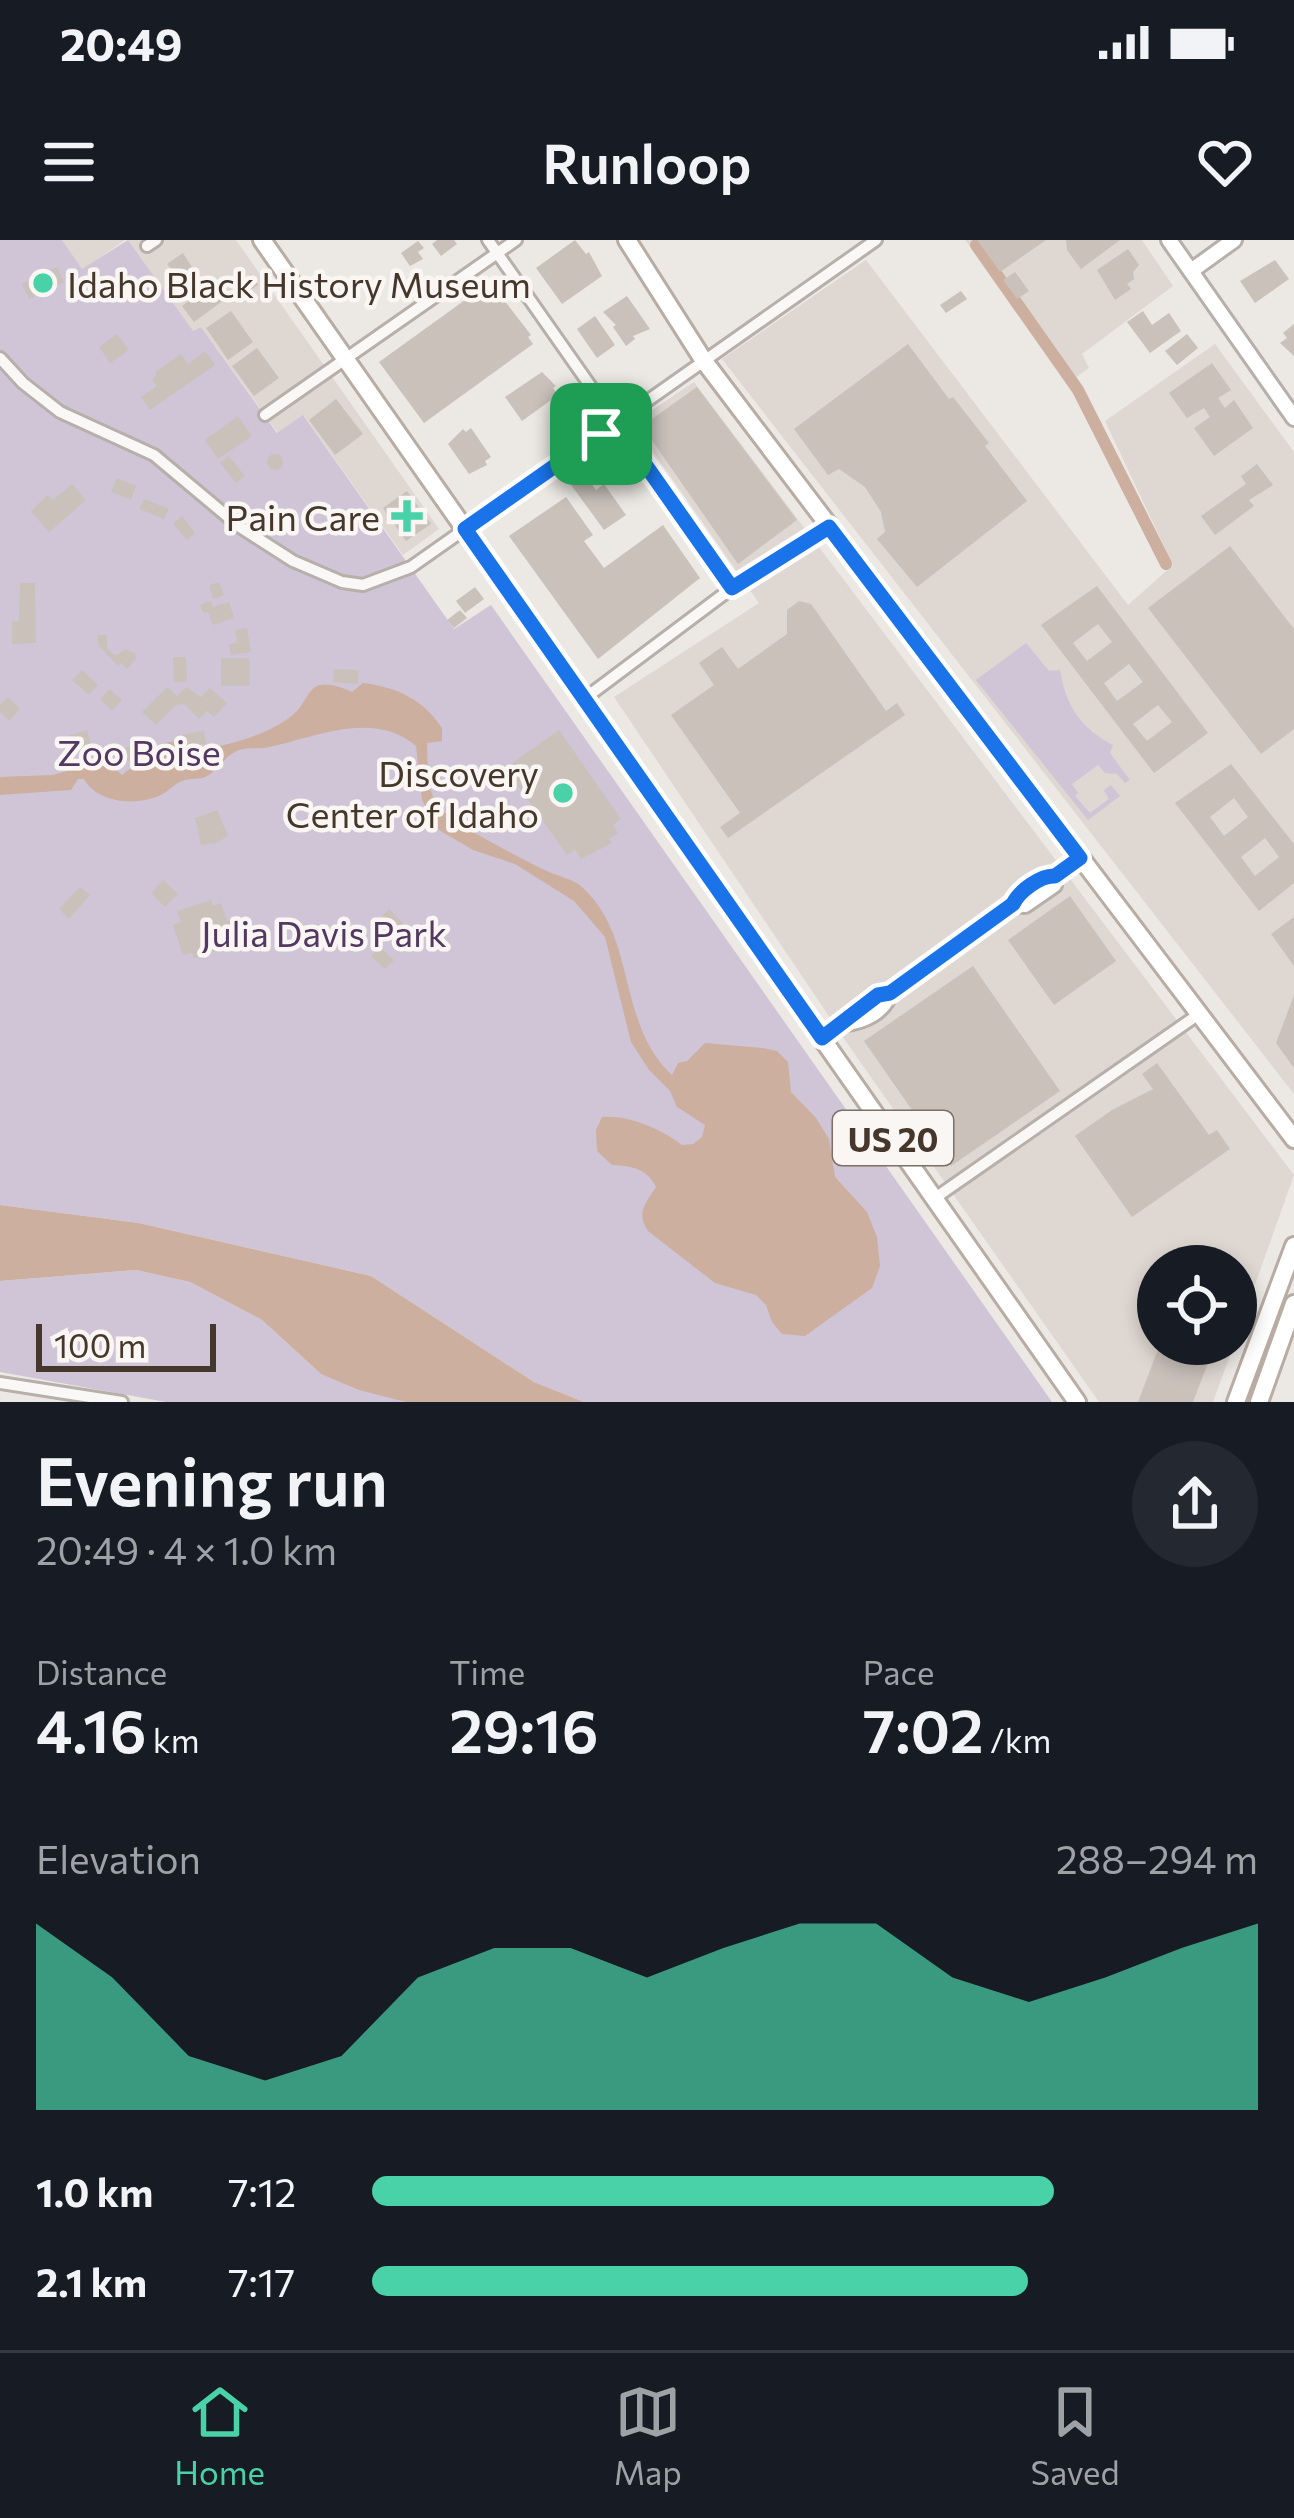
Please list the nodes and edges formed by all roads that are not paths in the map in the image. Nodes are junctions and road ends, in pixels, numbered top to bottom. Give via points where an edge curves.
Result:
1 (262, 240) edge
2 (488, 240) edge
3 (516, 240) edge
4 (627, 240) edge
5 (876, 240) edge
6 (1169, 240) edge
7 (1234, 240) edge
8 (498, 253) junction
9 (1191, 271) junction
10 (0, 358) edge
11 (346, 359) junction
12 (704, 361) junction
13 (266, 415) dead end
14 (1294, 418) edge
15 (616, 423) junction
16 (829, 527) junction
17 (465, 529) junction
18 (732, 588) junction
19 (584, 699) junction
20 (1080, 858) junction
21 (1199, 1013) junction
22 (822, 1038) junction
23 (1261, 1096) junction
24 (1294, 1120) edge
25 (1294, 1139) edge
26 (935, 1198) junction
27 (1294, 1246) edge
28 (1294, 1304) edge
29 (0, 1383) edge
30 (34, 1395) edge
31 (122, 1402) edge
32 (1077, 1402) edge
33 (1236, 1402) edge
34 (1259, 1402) edge

1 - 11 main road, US 20
2 - 8 street
3 - 8 street
4 - 12 main road
5 - 12 street
6 - 9 street
7 - 9 street
8 - 11 street
8 - 15 street
9 - 14 street
10 - 17 street via 60,412 154,455 240,527 342,582 363,585 411,567
11 - 13 street
11 - 17 main road, US 20
12 - 15 street
12 - 16 main road
15 - 17 street
15 - 18 street
16 - 18 street
16 - 20 main road
17 - 19 main road, US 20
18 - 19 street
19 - 22 main road, US 20
20 - 21 main road
20 - 22 street
21 - 23 main road
21 - 26 street
22 - 26 main road, US 20
23 - 24 main road
23 - 25 main road
26 - 32 main road, US 20
27 - 33 main road
28 - 34 main road
29 - 30 street
30 - 31 street

